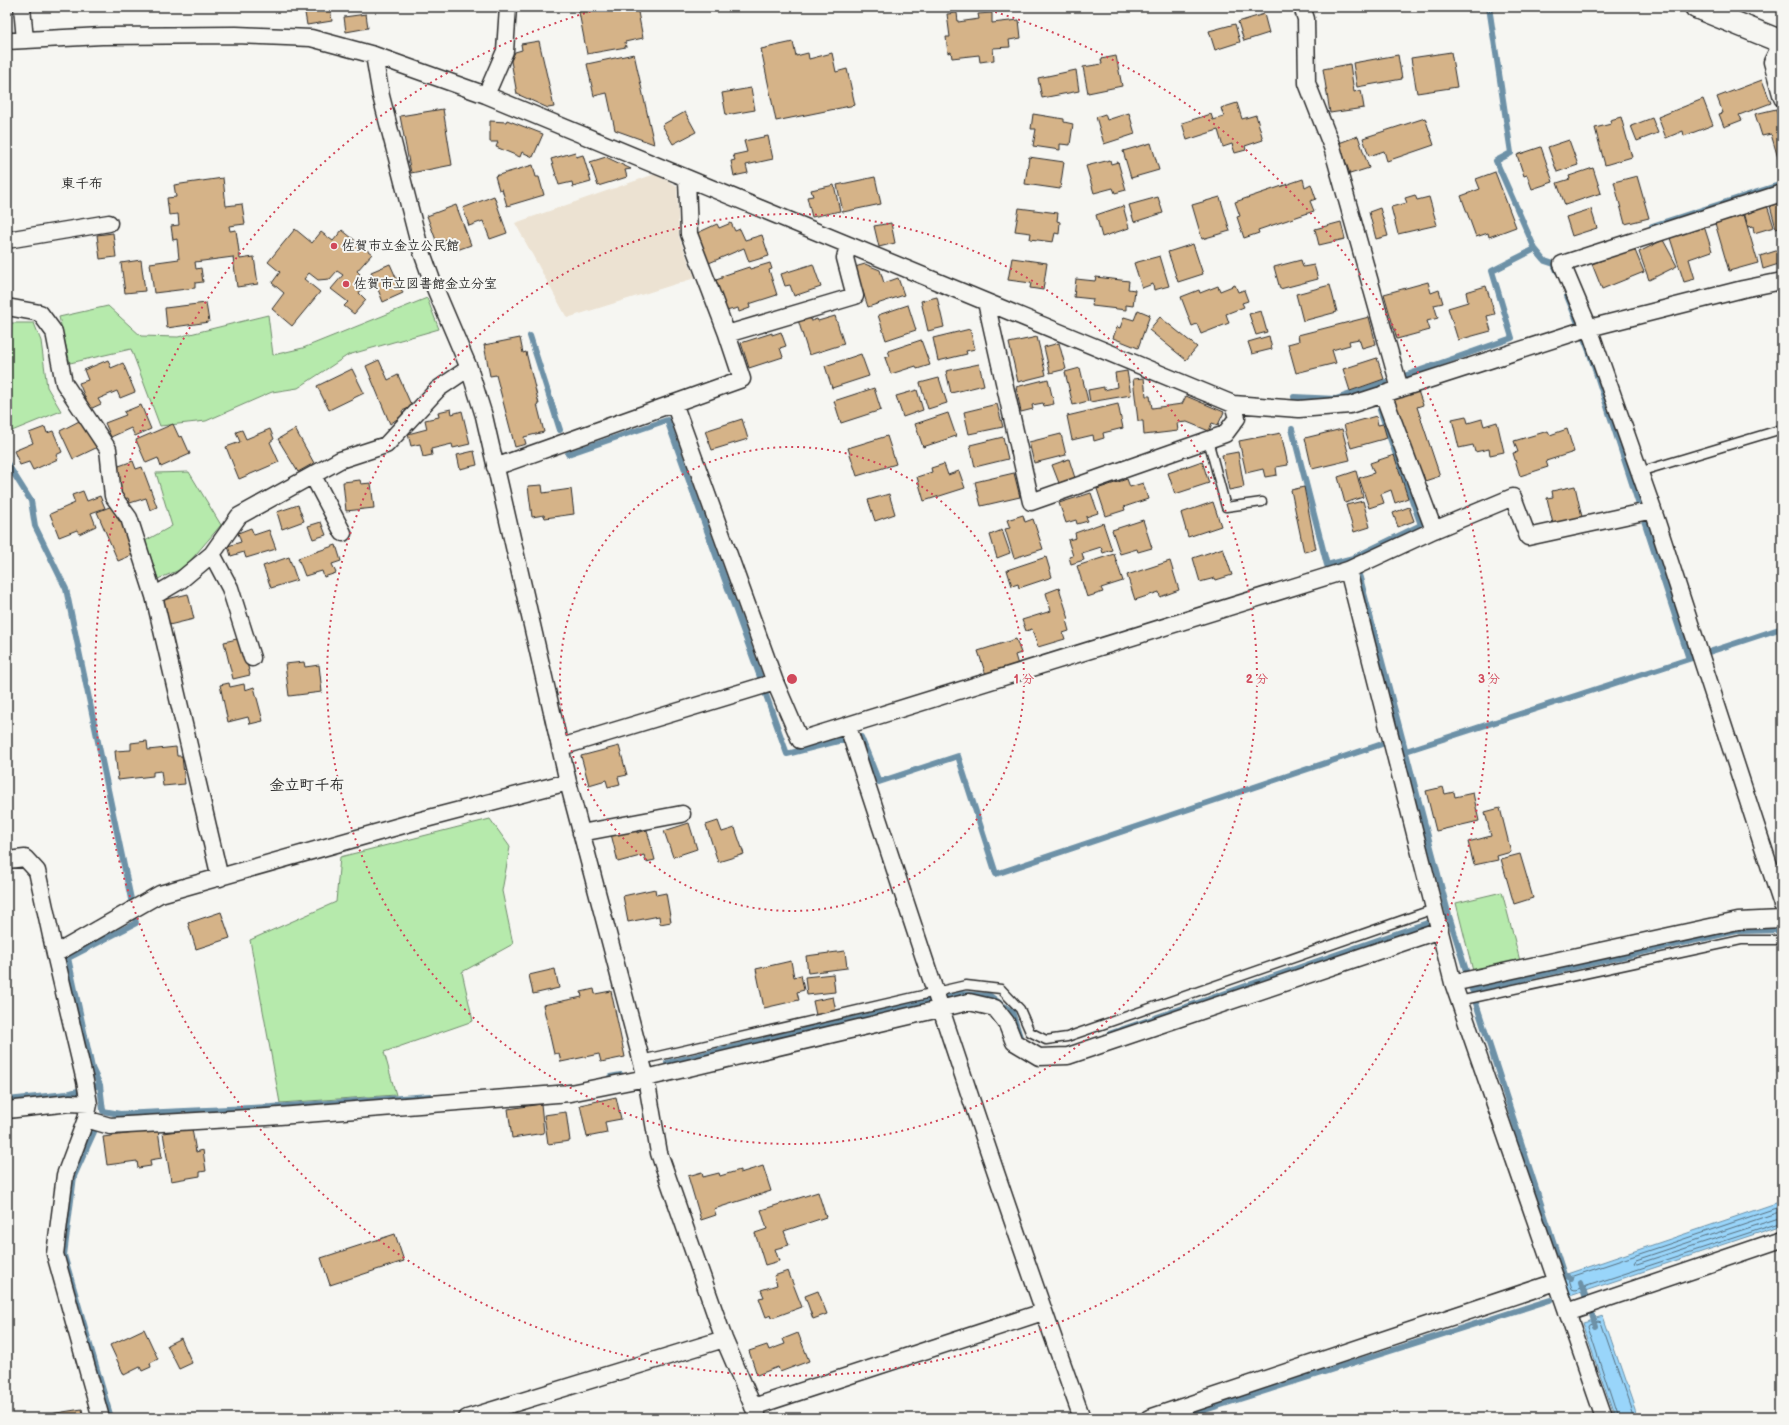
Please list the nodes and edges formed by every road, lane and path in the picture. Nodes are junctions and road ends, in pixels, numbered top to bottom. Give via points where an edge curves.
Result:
1 (22, 7) edge
2 (508, 7) edge
3 (1302, 7) edge
4 (1696, 7) edge
5 (1718, 11) edge
6 (25, 40) junction
7 (7, 41) edge
8 (1782, 42) edge
9 (374, 55) junction
10 (486, 95) junction
11 (1782, 98) edge
12 (687, 179) junction
13 (1782, 193) edge
14 (109, 223) dead end
15 (7, 240) edge
16 (848, 245) junction
17 (1782, 281) edge
18 (986, 302) junction
19 (7, 307) edge
20 (1583, 330) junction
21 (728, 334) junction
22 (469, 368) junction
23 (1400, 389) junction
24 (1383, 394) junction
25 (674, 403) junction
26 (1234, 404) junction
27 (1782, 429) edge
28 (1208, 440) junction
29 (495, 467) junction
30 (1639, 472) junction
31 (313, 476) junction
32 (1262, 502) dead end
33 (1653, 510) junction
34 (1434, 530) junction
35 (343, 533) dead end
36 (212, 554) junction
37 (1348, 570) junction
38 (154, 596) junction
39 (252, 658) dead end
40 (775, 682) junction
41 (848, 727) junction
42 (561, 747) junction
43 (568, 782) junction
44 (682, 814) dead end
45 (581, 833) junction
46 (7, 860) edge
47 (220, 878) junction
48 (1782, 905) edge
49 (1434, 909) junction
50 (1782, 919) edge
51 (1440, 930) junction
52 (1782, 940) edge
53 (55, 954) junction
54 (1462, 981) junction
55 (935, 992) junction
56 (1463, 1000) junction
57 (940, 1010) junction
58 (640, 1060) junction
59 (646, 1078) junction
60 (7, 1110) edge
61 (88, 1111) junction
62 (1782, 1239) edge
63 (1556, 1282) junction
64 (1043, 1312) junction
65 (1566, 1312) junction
66 (724, 1339) junction
67 (756, 1413) edge
68 (101, 1418) edge
69 (467, 1418) edge
70 (1082, 1418) edge
71 (1149, 1418) edge
72 (1604, 1418) edge

1 - 6 street
2 - 10 street via 505,51
3 - 23 street via 1306,19 1307,84 1332,147
4 - 5 main road
5 - 8 main road
6 - 7 street
6 - 9 street via 102,36 236,35 311,38
8 - 11 street via 1772,62
9 - 10 street
9 - 22 street via 381,96 419,244
10 - 12 street
12 - 16 street
12 - 21 street via 689,234
13 - 20 street via 1562,264
14 - 15 street
16 - 18 street
16 - 21 street via 845,258 855,296
17 - 20 street
18 - 26 street
18 - 28 street via 1032,502
19 - 38 street via 40,313 54,332 64,383 108,449 113,496 129,518
20 - 23 street
20 - 30 street
21 - 25 street via 742,379
22 - 29 street via 484,416
22 - 31 street via 438,389 386,445 340,460
23 - 24 street
24 - 26 street via 1350,405 1299,409
24 - 34 street
25 - 29 street
25 - 40 street
26 - 28 street via 1237,418 1225,434
27 - 30 lane
28 - 32 lane via 1226,507
29 - 42 street
30 - 33 street
31 - 35 street
31 - 36 street via 239,516
33 - 34 street via 1528,537 1513,497
33 - 48 street
34 - 37 street
36 - 38 street via 181,580
36 - 39 street via 230,588
37 - 41 street
37 - 49 street
38 - 47 street
40 - 41 street via 800,740
40 - 42 street
41 - 55 street
42 - 43 street
43 - 45 street
43 - 47 street via 414,822
44 - 45 street
45 - 58 street
46 - 53 street via 25,858 37,872
47 - 53 street via 160,894
49 - 51 street
49 - 55 lane via 1067,1037 1046,1040 1030,1032 1020,1009 1001,989 966,984
50 - 54 street via 1738,921
51 - 54 street
51 - 57 street via 1068,1056 1039,1057 1014,1042 1006,1022 995,1008 969,1002
52 - 56 lane via 1741,940
53 - 61 street via 85,1081
54 - 56 street
55 - 57 street
55 - 58 lane
56 - 63 street
57 - 59 street
57 - 64 street
58 - 59 street
59 - 61 street via 563,1094 267,1117 110,1126
59 - 66 street via 659,1153
60 - 61 street via 70,1103
61 - 68 street via 65,1175 55,1254
62 - 65 street
63 - 65 street
63 - 71 street
64 - 67 street
64 - 70 street
65 - 72 street
66 - 67 street
66 - 69 street

